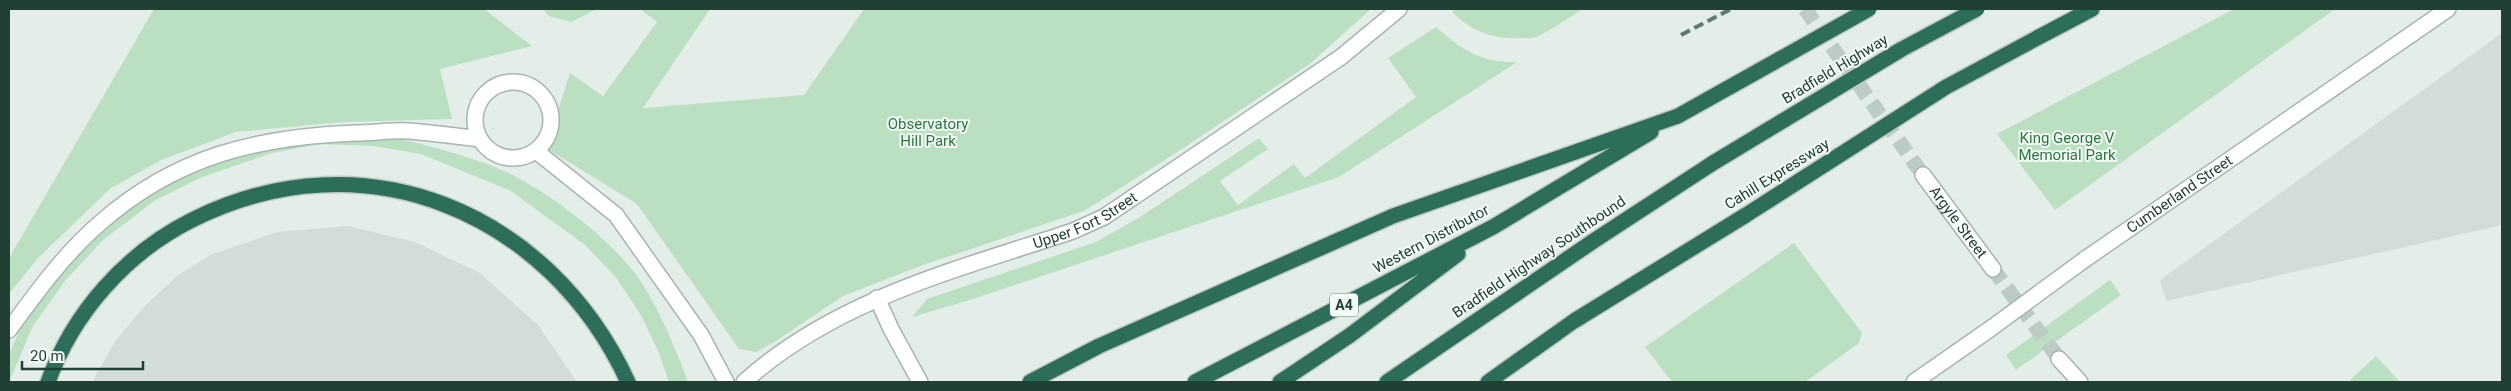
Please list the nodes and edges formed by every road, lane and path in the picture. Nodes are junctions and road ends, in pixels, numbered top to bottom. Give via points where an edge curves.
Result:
1 (1399, 9) edge
2 (1869, 9) edge
3 (1977, 9) edge
4 (2092, 9) edge
5 (2448, 9) edge
6 (1678, 116) junction
7 (480, 138) junction
8 (536, 150) junction
9 (1713, 163) joint
10 (1923, 175) tunnel mouth
11 (1493, 228) junction
12 (1992, 269) tunnel mouth
13 (877, 298) junction
14 (9, 330) edge
15 (2060, 359) tunnel mouth
16 (2073, 379) edge
17 (48, 382) edge
18 (628, 382) edge
19 (726, 382) edge
20 (744, 382) edge
21 (920, 382) edge
22 (1030, 382) edge
23 (1195, 382) edge
24 (1280, 382) edge
25 (1387, 382) edge
26 (1488, 382) edge
27 (1914, 382) edge

1 - 13 street, Upper Fort Street via 1341,57 1104,217 1073,231
2 - 6 highway, bridge
3 - 9 highway, Bradfield Highway, bridge via 1902,48
4 - 26 highway, Cahill Expressway, bridge via 1946,87 1574,321
5 - 27 street, Cumberland Street, bridge via 2084,260
6 - 11 highway, Western Distributor / A4
6 - 22 highway via 1392,216 1099,346
7 - 8 street via 494,152 511,158
7 - 8 street via 475,120 477,107 485,94 507,82 521,83 533,87 550,108 550,129 546,141
7 - 14 street via 407,131 312,135 224,152 183,168 127,201 99,224 73,250
8 - 19 street via 616,215 701,335
9 - 25 highway, Bradfield Highway Southbound
10 - 12 street, Argyle Street
11 - 23 highway, Western Distributor / A4
11 - 24 highway via 1349,336
13 - 20 street, Upper Fort Street via 812,333
13 - 21 street
15 - 16 street
17 - 18 highway via 68,337 101,291 142,250 217,207 267,191 312,184 356,183 412,193 453,208 495,230 529,254 592,318

